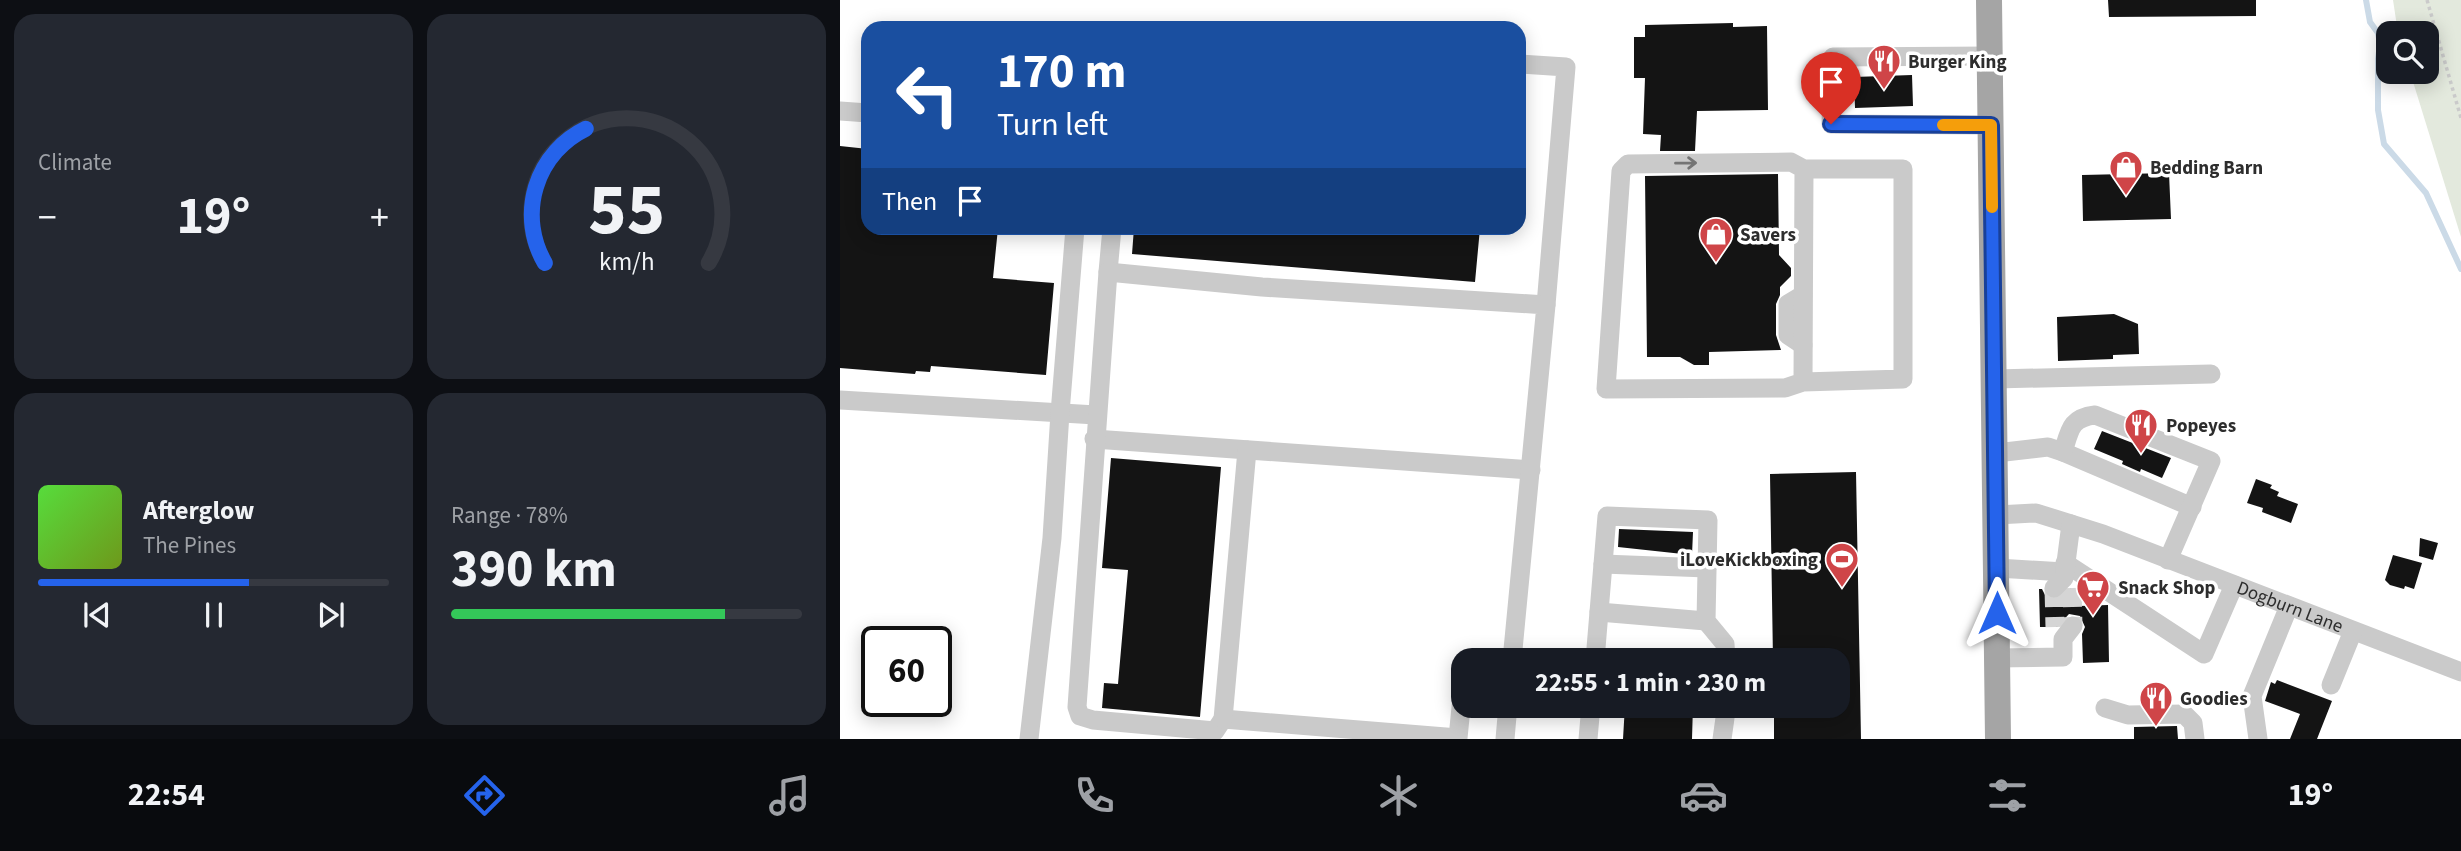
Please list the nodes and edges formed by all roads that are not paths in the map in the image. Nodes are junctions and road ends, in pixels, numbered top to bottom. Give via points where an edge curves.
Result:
1 (1989, 0) edge
2 (1990, 56) junction
3 (1526, 65) edge
4 (840, 111) edge
5 (861, 112) edge
6 (1991, 125) junction
7 (1804, 169) junction
8 (1074, 235) edge
9 (1111, 235) edge
10 (1108, 272) junction
11 (1546, 305) junction
12 (2211, 374) dead end
13 (1995, 379) junction
14 (1803, 382) junction
15 (840, 400) edge
16 (1060, 413) junction
17 (1096, 415) junction
18 (1094, 439) junction
19 (1247, 450) junction
20 (2063, 452) junction
21 (1996, 453) junction
22 (1531, 470) junction
23 (2192, 507) junction
24 (1997, 515) junction
25 (2071, 524) junction
26 (2168, 560) junction
27 (1603, 564) junction
28 (1707, 568) junction
29 (1997, 568) junction
30 (2064, 578) junction
31 (2234, 585) junction
32 (2289, 606) junction
33 (1599, 612) junction
34 (1706, 621) junction
35 (2064, 630) tunnel mouth
36 (2353, 631) junction
37 (1513, 648) edge
38 (1596, 648) edge
39 (1725, 648) edge
40 (1996, 658) junction
41 (2461, 672) edge
42 (2331, 685) dead end
43 (2105, 708) dead end
44 (1460, 718) edge
45 (1507, 718) edge
46 (1590, 718) edge
47 (1725, 718) dead end
48 (1223, 719) junction
49 (1029, 739) edge
50 (1505, 739) edge
51 (1588, 739) edge
52 (1722, 739) edge
53 (1998, 739) edge
54 (2195, 739) edge
55 (2258, 739) edge

1 - 2 main road
2 - 6 main road
2 - 6 street via 1833,57 1831,124
3 - 11 street via 1566,68
4 - 5 street
6 - 13 main road
7 - 14 street
7 - 14 street via 1903,169 1903,379
14 -> 7 street via 1784,388 1606,389 1621,171 1628,164 1791,162
8 - 16 street
9 - 10 street
10 - 11 street
10 - 17 street
11 - 22 street
12 - 13 street
13 - 21 main road
15 - 16 street
16 - 17 street
16 - 49 street via 1052,538
17 - 18 street
18 - 19 street
18 - 48 street via 1080,716 1215,731
19 - 22 street
19 - 48 street
20 - 21 street via 2048,447
20 - 23 street
20 - 23 street via 2072,425 2095,415 2211,461
21 - 24 main road
22 - 37 street
23 - 26 street
24 - 25 street, Dogburn Lane via 2036,513
24 - 29 main road
25 - 26 street, Dogburn Lane
25 - 30 street
26 - 31 street, Dogburn Lane
27 - 28 street
27 - 28 street via 1607,516 1708,520
27 - 33 street
28 - 34 street
29 - 30 street
29 - 40 main road
30 - 31 street via 2204,654
31 - 32 street, Dogburn Lane
32 - 36 street, Dogburn Lane
32 - 55 street via 2252,696
33 - 34 street
33 - 38 street
34 - 39 street
35 - 40 street via 2063,657
36 - 41 street, Dogburn Lane
36 - 42 street
40 - 53 main road
43 - 54 street via 2128,715 2184,714 2193,723
44 - 48 street via 1458,738
45 - 50 street
46 - 51 street
47 - 52 street

